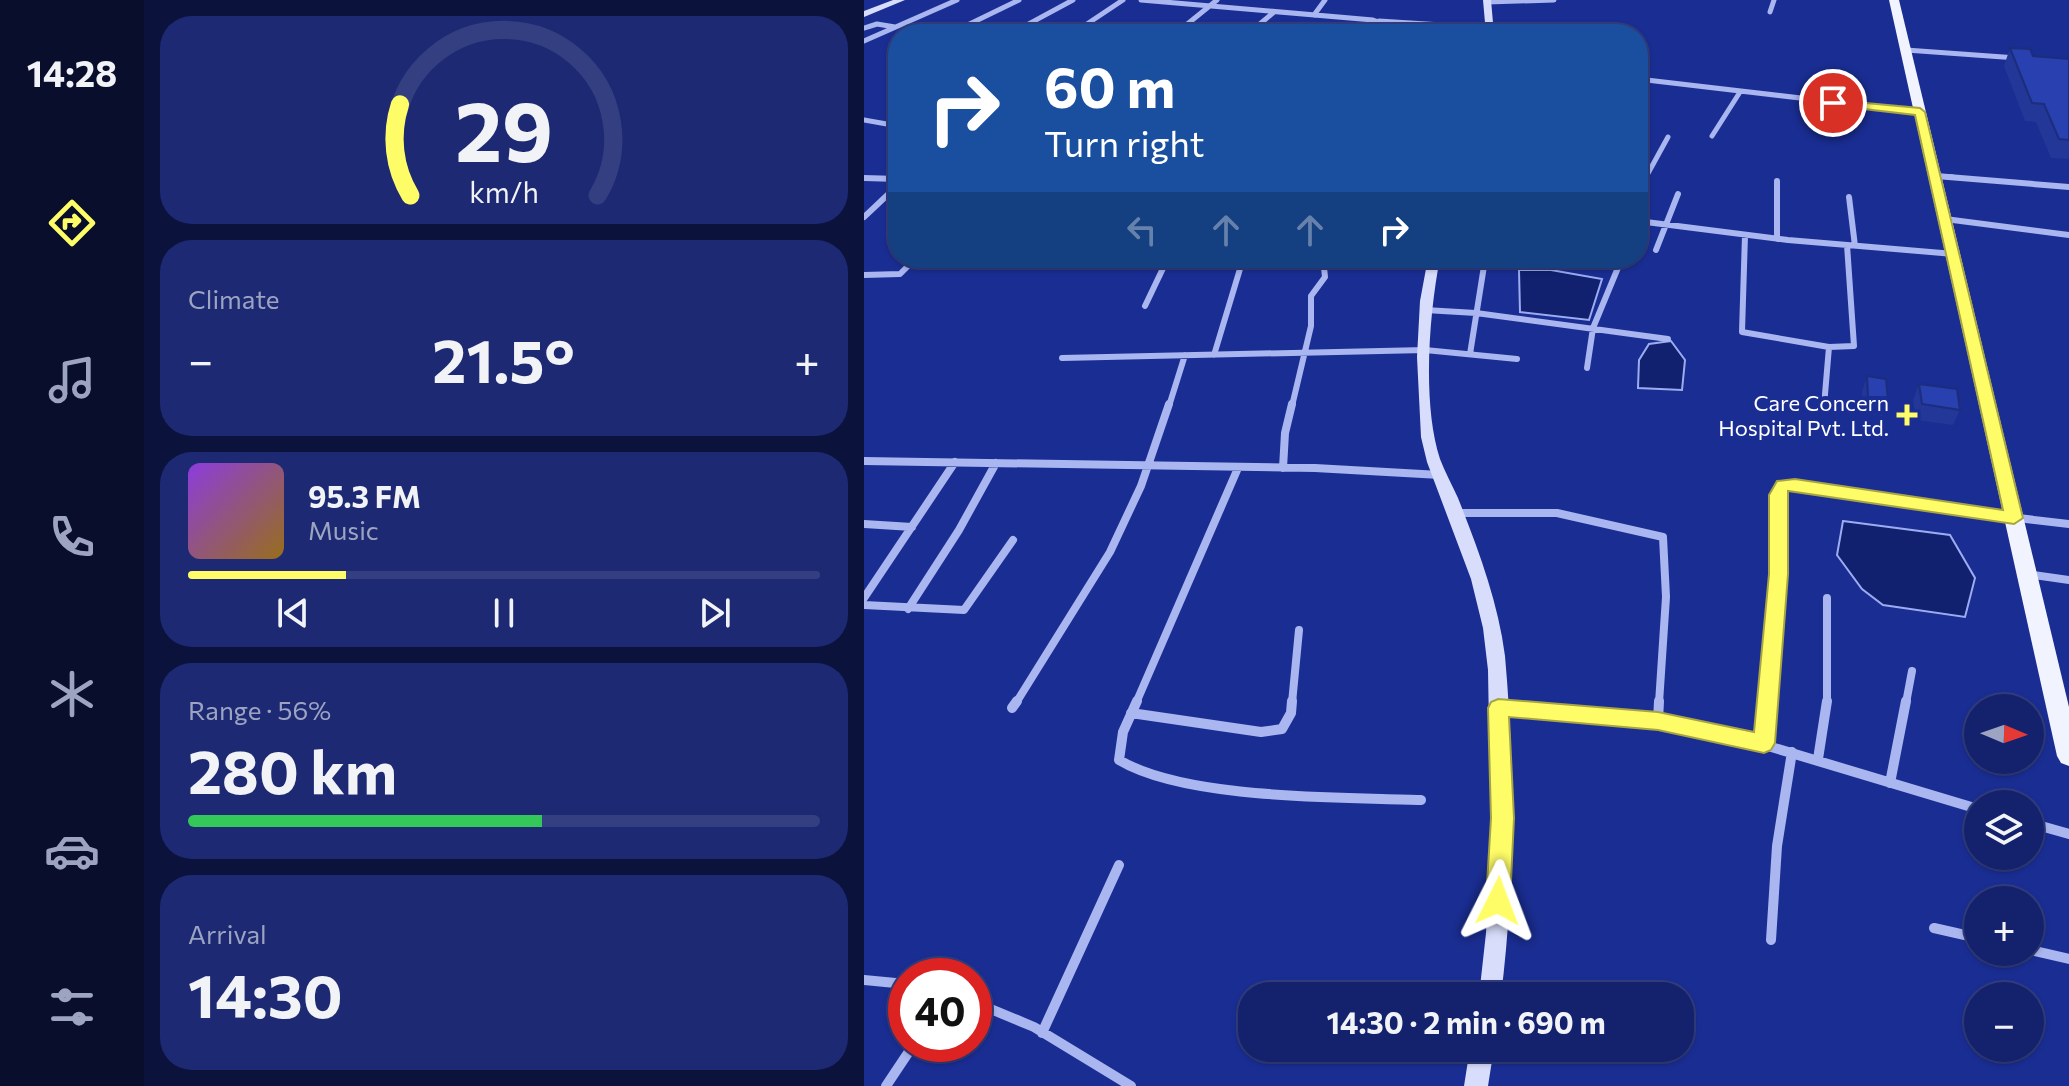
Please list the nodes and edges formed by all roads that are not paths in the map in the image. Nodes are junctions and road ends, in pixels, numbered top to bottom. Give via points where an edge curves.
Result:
1 (901, 0) edge
2 (957, 0) edge
3 (1019, 0) edge
4 (1073, 0) edge
5 (1123, 0) edge
6 (1141, 0) edge
7 (1217, 0) edge
8 (1325, 0) edge
9 (1554, 0) edge
10 (1774, 0) edge
11 (1894, 0) edge
12 (1155, 1) edge
13 (1487, 1) edge
14 (1211, 7) junction
15 (1274, 12) junction
16 (1770, 12) dead end
17 (864, 14) edge
18 (1314, 15) junction
19 (1379, 21) joint
20 (902, 24) edge
21 (970, 24) edge
22 (1029, 24) edge
23 (1087, 24) edge
24 (1188, 24) edge
25 (1260, 24) edge
26 (1426, 24) edge
27 (1489, 24) edge
28 (888, 26) edge
29 (864, 28) edge
30 (888, 30) edge
31 (864, 41) edge
32 (1906, 50) junction
33 (2020, 58) edge
34 (1648, 80) edge
35 (1740, 92) junction
36 (1920, 112) junction
37 (864, 120) edge
38 (888, 124) edge
39 (1712, 136) dead end
40 (1668, 137) dead end
41 (1648, 166) edge
42 (1652, 167) junction
43 (1648, 174) edge
44 (1936, 176) junction
45 (864, 178) edge
46 (888, 179) edge
47 (1777, 181) dead end
48 (2069, 187) edge
49 (888, 194) edge
50 (1678, 194) dead end
51 (1849, 197) dead end
52 (864, 217) edge
53 (1945, 219) junction
54 (1648, 221) edge
55 (1667, 225) junction
56 (1745, 235) junction
57 (2069, 235) edge
58 (1777, 239) junction
59 (1851, 246) junction
60 (1656, 250) dead end
61 (1954, 254) junction
62 (906, 268) edge
63 (1163, 268) edge
64 (1241, 268) edge
65 (1324, 268) edge
66 (1431, 268) edge
67 (1484, 268) edge
68 (1618, 268) edge
69 (864, 275) edge
70 (1145, 306) dead end
71 (1425, 310) junction
72 (1476, 313) junction
73 (1593, 328) junction
74 (1668, 339) dead end
75 (1829, 347) junction
76 (1425, 350) junction
77 (1470, 354) junction
78 (1185, 355) junction
79 (1214, 355) junction
80 (1303, 355) junction
81 (1062, 358) dead end
82 (1517, 359) dead end
83 (1587, 368) dead end
84 (1824, 407) dead end
85 (864, 461) edge
86 (955, 462) junction
87 (996, 463) junction
88 (1148, 467) junction
89 (1238, 468) junction
90 (1283, 468) junction
91 (1440, 475) junction
92 (1456, 513) junction
93 (2014, 518) junction
94 (864, 524) edge
95 (2069, 524) edge
96 (912, 527) junction
97 (1013, 540) dead end
98 (2027, 574) junction
99 (2069, 580) edge
100 (864, 598) edge
101 (1827, 598) dead end
102 (864, 605) edge
103 (908, 609) junction
104 (1299, 630) dead end
105 (1912, 671) dead end
106 (1012, 708) dead end
107 (1498, 708) junction
108 (1131, 713) junction
109 (1658, 721) junction
110 (1764, 743) junction
111 (1792, 752) junction
112 (2069, 756) edge
113 (1818, 759) junction
114 (1890, 783) junction
115 (1421, 800) dead end
116 (1964, 805) edge
117 (2044, 827) edge
118 (2069, 834) edge
119 (1119, 865) dead end
120 (1934, 928) dead end
121 (1964, 935) edge
122 (1771, 940) dead end
123 (2044, 953) edge
124 (2069, 959) edge
125 (864, 980) edge
126 (888, 982) edge
127 (1492, 982) edge
128 (992, 1010) edge
129 (1042, 1033) junction
130 (902, 1062) edge
131 (1480, 1062) edge
132 (886, 1086) edge
133 (1131, 1086) edge
134 (1476, 1086) edge

1 - 17 street
2 - 20 street
3 - 21 street
4 - 22 street
5 - 23 street
6 - 12 street
7 - 14 street
8 - 18 street
9 - 13 street
10 - 16 street
11 - 32 main road
12 - 14 street
13 - 27 street
14 - 15 street
14 - 24 street
15 - 18 street
15 - 25 street
18 - 19 street
19 - 26 street
28 - 29 street
30 - 31 street
32 - 33 street
32 - 36 main road
34 - 35 street
35 - 36 street
35 - 39 street
36 - 44 main road
37 - 38 street
40 - 42 street
41 - 42 street
42 - 43 street
44 - 48 street
44 - 53 main road
45 - 46 street
47 - 58 street
49 - 52 street
50 - 55 street
51 - 59 street
53 - 57 street
53 - 61 main road
54 - 55 street
55 - 56 street
55 - 60 street
56 - 58 street
56 - 75 street via 1742,332
58 - 59 street
59 - 61 street
59 - 75 street via 1854,346
61 - 93 main road
62 - 69 street via 900,274
63 - 70 street
64 - 79 street
65 - 80 street via 1325,277 1311,296 1311,326
66 - 71 street
67 - 72 street
68 - 73 street
71 - 72 street
71 - 76 street
72 - 73 street
72 - 77 street
73 - 74 street
73 - 83 street
75 - 84 street
76 - 77 street
76 - 80 street
76 - 91 street via 1431,455
77 - 82 street
78 - 79 street
78 - 81 street
78 - 88 street
79 - 80 street
80 - 90 street via 1285,433
85 - 86 street
86 - 87 street
86 - 96 street
87 - 88 street
87 - 103 street
88 - 89 street
88 - 106 street via 1106,558
89 - 90 street
89 - 108 street
90 - 91 street
91 - 92 street
92 - 107 street via 1479,573 1492,630
92 - 109 street via 1557,513 1663,537
93 - 95 street
93 - 98 main road
93 - 110 street via 1795,485 1780,488 1778,586
94 - 96 street
96 - 100 street
97 - 103 street via 964,610
98 - 99 street
98 - 112 main road
101 - 113 street via 1829,690
102 - 103 street
104 - 108 street via 1291,713 1282,729 1261,732
105 - 114 street
107 - 109 street
107 - 127 street via 1502,818
108 - 115 street via 1119,760 1144,775 1262,792
109 - 110 street
110 - 111 street
111 - 113 street
111 - 122 street via 1777,846
113 - 114 street
114 - 116 street
117 - 118 street
119 - 129 street
120 - 121 street
123 - 124 street
125 - 126 street
128 - 129 street
129 - 133 street
130 - 132 street
131 - 134 street

